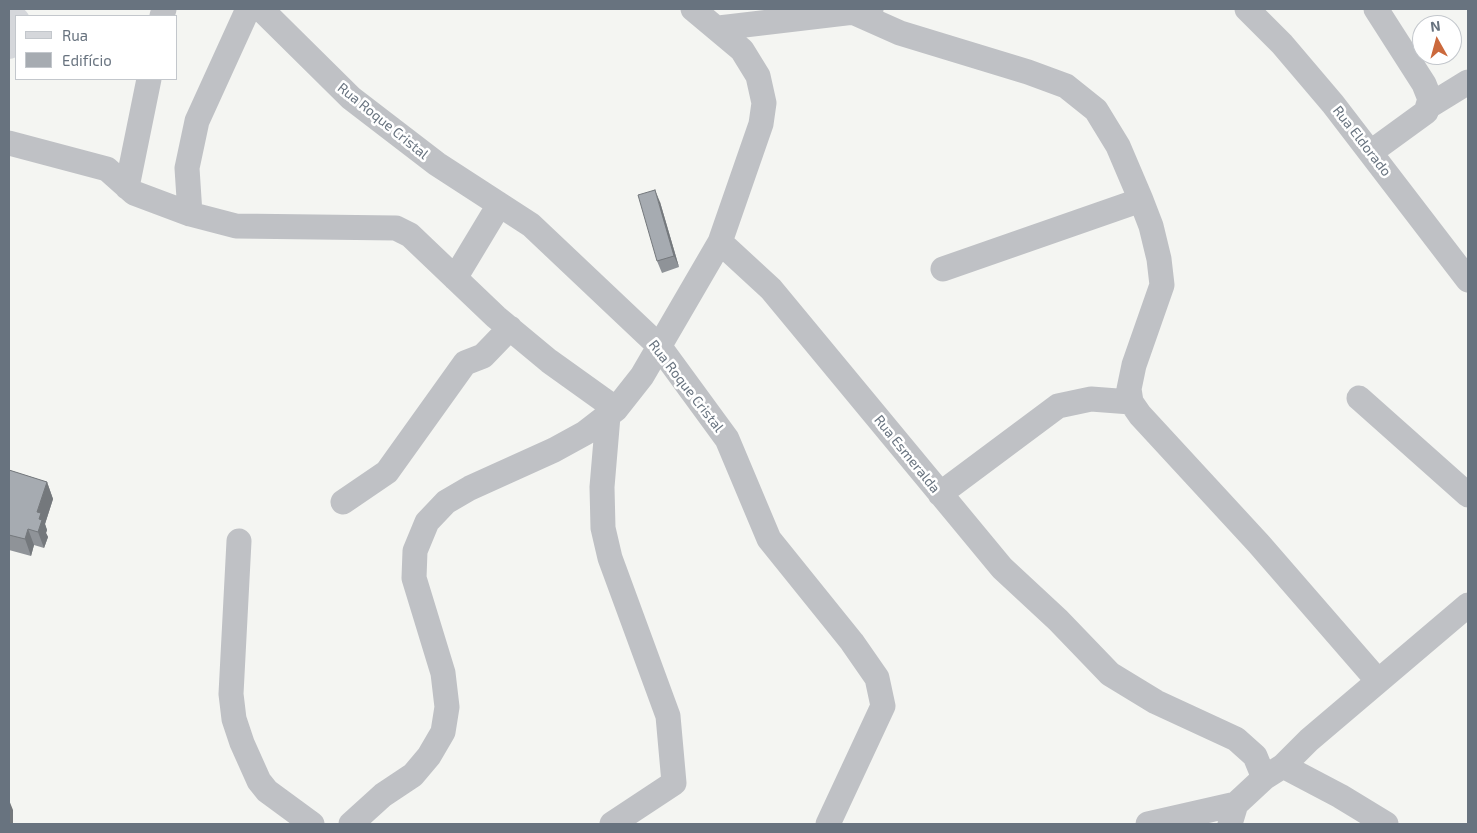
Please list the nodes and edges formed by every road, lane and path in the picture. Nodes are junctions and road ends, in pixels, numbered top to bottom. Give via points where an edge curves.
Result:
1 (248, 9) edge
2 (262, 9) edge
3 (693, 9) edge
4 (1247, 9) edge
5 (1376, 9) edge
6 (862, 10) edge
7 (15, 24) edge
8 (719, 28) junction
9 (9, 45) edge
10 (149, 80) edge
11 (1468, 82) edge
12 (1429, 106) junction
13 (9, 144) edge
14 (1371, 152) junction
15 (127, 187) junction
16 (1141, 200) junction
17 (499, 204) junction
18 (190, 214) junction
19 (720, 242) junction
20 (942, 269) dead end
21 (455, 278) junction
22 (1468, 280) edge
23 (510, 328) junction
24 (659, 346) junction
25 (1358, 398) dead end
26 (1131, 402) junction
27 (612, 412) junction
28 (940, 494) junction
29 (1468, 495) edge
30 (343, 502) dead end
31 (239, 541) dead end
32 (1468, 605) edge
33 (1378, 681) junction
34 (1273, 772) junction
35 (1233, 814) edge
36 (312, 824) edge
37 (351, 824) edge
38 (612, 824) edge
39 (828, 824) edge
40 (1148, 824) edge
41 (1386, 824) edge

1 - 18 street via 196,121 187,168
2 - 17 street, Rua Roque Cristal via 351,98 437,164
3 - 8 street
4 - 14 street, Rua Eldorado via 1282,44
5 - 12 street via 1428,92
6 - 8 street
6 - 16 street via 900,33 1066,86 1096,110 1118,146
7 - 9 main road
8 - 19 street via 742,50 758,76 764,103 761,124
10 - 15 street
11 - 12 street
12 - 14 street via 1426,112
13 - 15 street via 107,169
14 - 22 street, Rua Eldorado
15 - 18 street via 134,193
16 - 20 street
16 - 26 street via 1151,226 1162,285 1134,365 1129,389
17 - 21 street
17 - 24 street, Rua Roque Cristal via 531,225
18 - 21 street via 236,226 396,228 410,235
19 - 24 street
19 - 28 street, Rua Esmeralda via 771,289
21 - 23 street
23 - 27 street
23 - 30 street via 483,356 465,363 387,472
24 - 27 street via 642,376
24 - 39 street, Rua Roque Cristal via 728,440 768,539 852,642 877,678 883,706
25 - 29 street
26 - 28 street via 1091,400 1058,406
26 - 33 street
27 - 37 street via 585,433 554,450 446,502 427,522 415,551 414,578 443,673 447,707 443,732 413,775 383,795
27 - 38 street via 602,487 603,528 610,558 668,716 674,784
28 - 34 street, Rua Esmeralda via 1002,568 1110,674 1156,702 1236,738
31 - 36 street via 231,694 234,719 259,781
32 - 33 street
33 - 34 street
34 - 35 street
34 - 41 street via 1340,796
35 - 40 street

